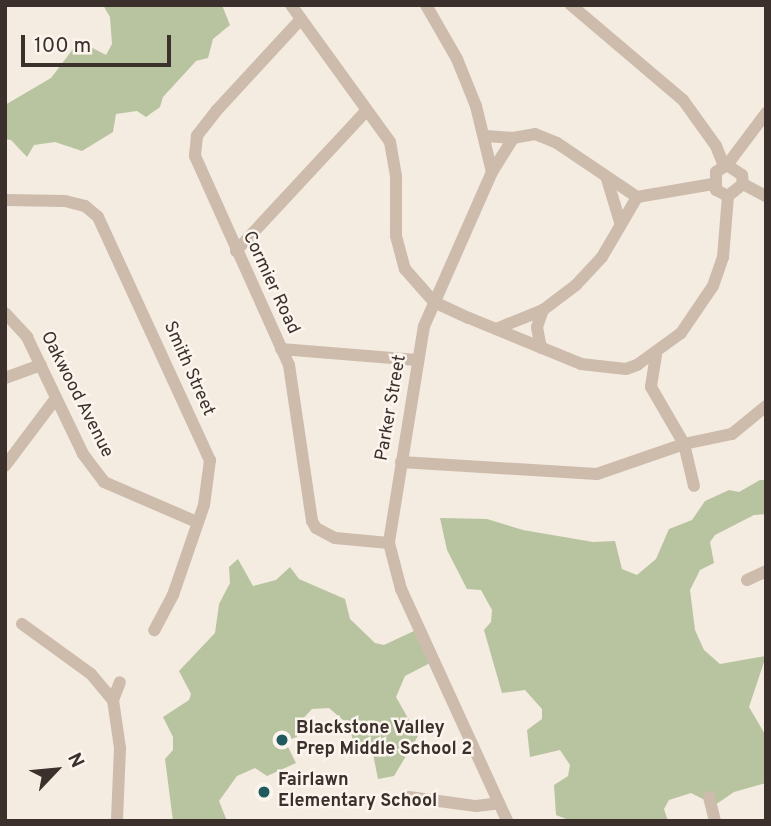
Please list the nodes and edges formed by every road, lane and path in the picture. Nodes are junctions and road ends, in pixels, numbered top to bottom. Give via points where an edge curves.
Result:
1 (291, 5) edge
2 (426, 5) edge
3 (571, 5) edge
4 (300, 19) junction
5 (367, 110) junction
6 (766, 113) edge
7 (485, 136) junction
8 (513, 138) junction
9 (726, 166) junction
10 (492, 172) junction
11 (607, 179) junction
12 (713, 184) junction
13 (743, 184) junction
14 (728, 196) junction
15 (766, 196) edge
16 (637, 197) junction
17 (5, 200) edge
18 (620, 222) junction
19 (236, 251) junction
20 (434, 302) junction
21 (543, 310) junction
22 (5, 313) edge
23 (496, 329) junction
24 (541, 348) junction
25 (281, 349) junction
26 (656, 355) junction
27 (417, 360) junction
28 (41, 365) junction
29 (626, 369) junction
30 (5, 378) edge
31 (651, 387) junction
32 (56, 398) junction
33 (766, 406) edge
34 (684, 444) junction
35 (401, 461) junction
36 (5, 466) edge
37 (694, 486) dead end
38 (197, 522) junction
39 (389, 543) junction
40 (766, 572) edge
41 (747, 580) dead end
42 (22, 624) dead end
43 (154, 630) dead end
44 (120, 682) dead end
45 (113, 700) junction
46 (409, 797) dead end
47 (709, 797) dead end
48 (499, 803) junction
49 (117, 821) edge
50 (507, 821) edge
51 (715, 821) edge

1 - 4 street
2 - 7 street via 457,59
3 - 9 street via 677,95
4 - 5 street
4 - 19 street, Cormier Road via 217,110 195,143 195,156
5 - 19 street
5 - 20 street via 393,154 401,259 412,282
6 - 9 street
7 - 8 street
7 - 10 street
8 - 10 street, Parker Street
8 - 11 street via 546,138
9 - 12 street via 716,172
9 - 13 street via 742,175
10 - 20 street, Parker Street
11 - 16 street
11 - 18 street
12 - 14 street
12 - 16 street
13 - 14 street
13 - 15 street
14 - 26 street via 723,257 713,286 681,333
16 - 18 street
17 - 38 street, Smith Street via 57,200 85,206 107,229 210,460 210,485
18 - 21 street via 589,272
19 - 25 street, Cormier Road
20 - 23 street
20 - 27 street, Parker Street
21 - 23 street
21 - 24 street via 537,327
22 - 28 street, Oakwood Avenue via 27,337
23 - 24 street
24 - 29 street via 581,365
25 - 27 street
25 - 39 street, Cormier Road via 292,379 316,528 335,538
26 - 29 street
26 - 31 street
27 - 35 street, Parker Street
28 - 30 street
28 - 32 street, Oakwood Avenue
29 - 31 street
31 - 34 street
32 - 36 street
32 - 38 street, Oakwood Avenue via 83,454 104,482
33 - 34 street via 732,434
34 - 35 street via 597,474
34 - 37 street
35 - 39 street, Parker Street
38 - 43 street, Smith Street via 173,595
39 - 48 street, Parker Street via 401,589
40 - 41 street
42 - 45 street via 90,674
44 - 45 street
45 - 49 street via 120,748
46 - 48 street via 476,806
47 - 51 street
48 - 50 street, Parker Street

